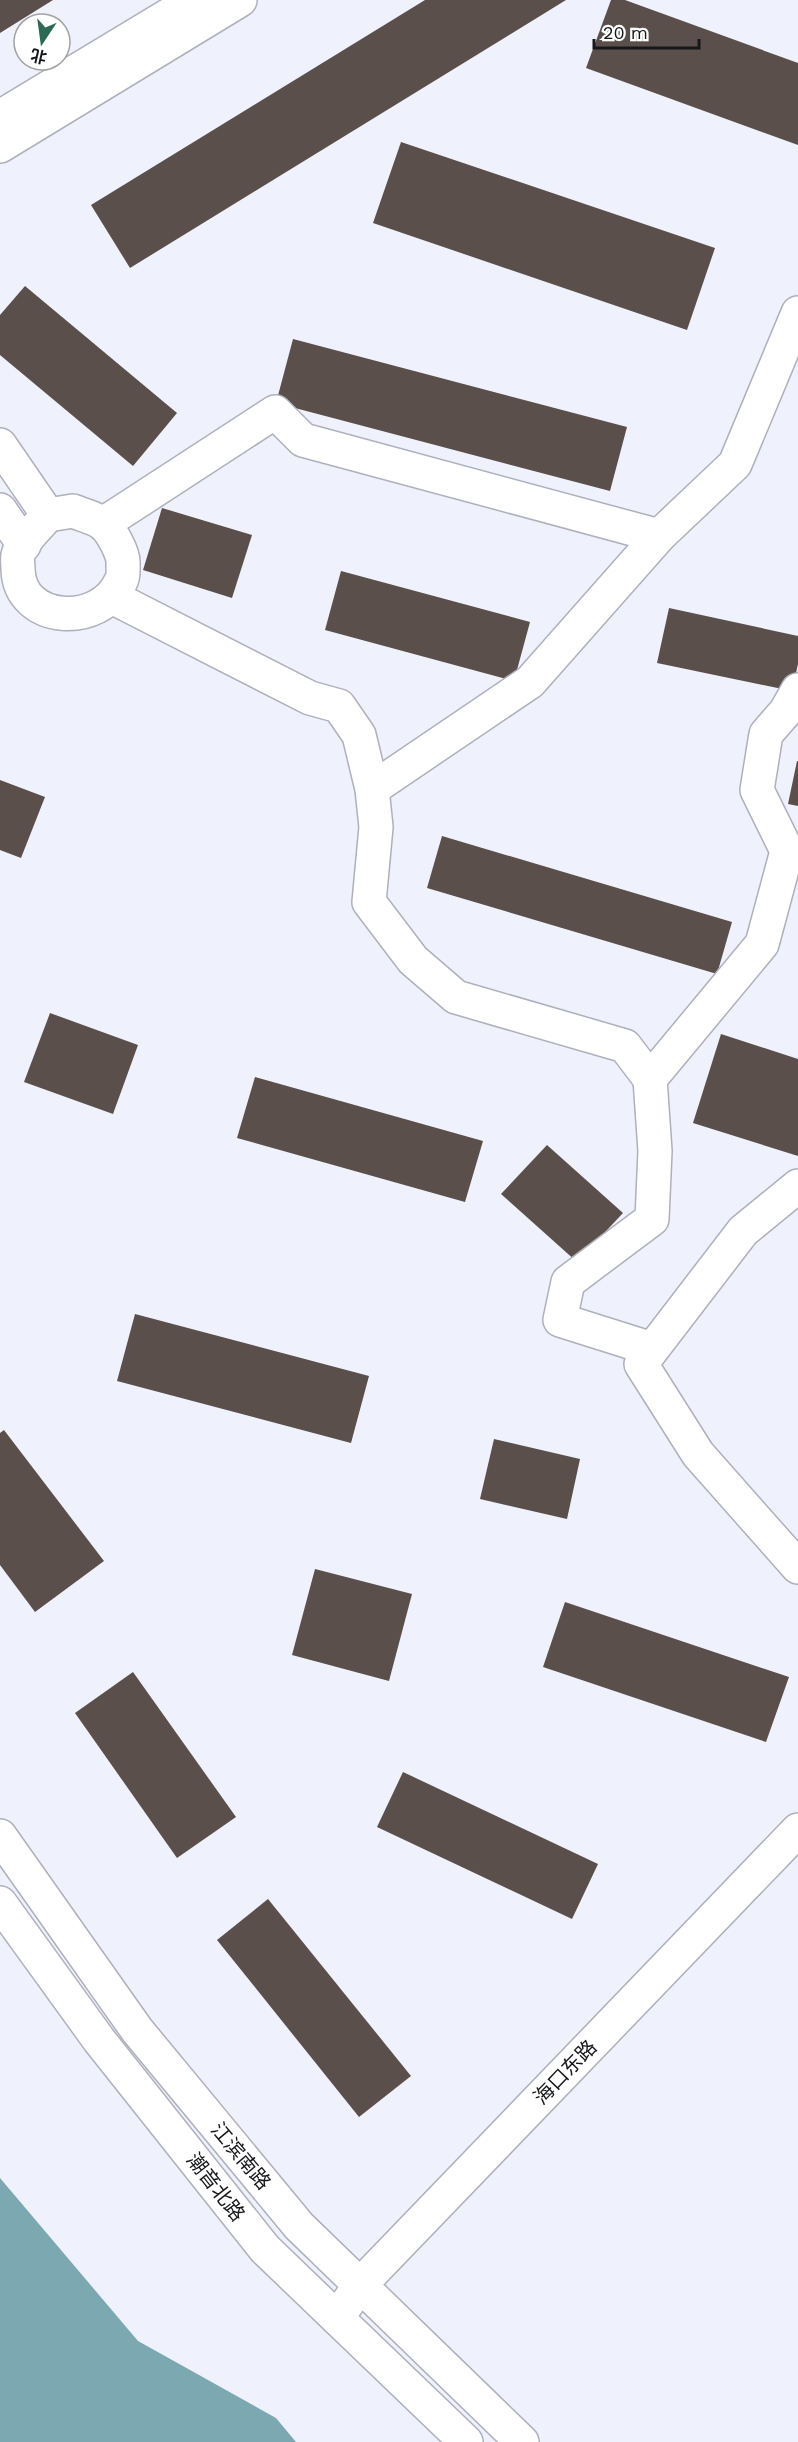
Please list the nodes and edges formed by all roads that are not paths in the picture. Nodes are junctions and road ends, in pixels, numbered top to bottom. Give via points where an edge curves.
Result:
1 (194, 0) edge
2 (240, 0) edge
3 (0, 117) edge
4 (0, 146) edge
5 (798, 313) edge
6 (0, 445) edge
7 (0, 510) edge
8 (48, 515) junction
9 (103, 524) junction
10 (659, 536) junction
11 (24, 545) junction
12 (112, 597) junction
13 (798, 690) edge
14 (372, 789) junction
15 (650, 1078) junction
16 (798, 1186) edge
17 (652, 1349) junction
18 (798, 1567) edge
19 (798, 1830) edge
20 (0, 1836) edge
21 (0, 1903) edge
22 (360, 2285) junction
23 (337, 2318) junction
24 (466, 2442) edge
25 (522, 2442) edge

1 - 3 street
2 - 4 street
5 - 10 street via 735,464
6 - 8 street
7 - 11 street
8 - 9 street via 73,511
8 - 11 street
9 - 10 street via 275,412 303,440
9 - 12 street via 124,555 122,580
10 - 14 street via 530,682
11 - 12 street via 18,556 18,579 29,601 55,613 82,613 97,609
12 - 14 street via 310,698 339,706 359,735
13 - 15 street via 766,735 757,790 787,851 762,944
14 - 15 street via 376,827 369,902 413,960 456,997 625,1046
15 - 17 street via 655,1151 652,1219 568,1282 560,1320
16 - 17 street via 743,1231
17 - 18 street via 640,1364 698,1454
19 - 22 street, 海口东路
20 - 22 street, 江滨南路 via 137,2030 299,2226
21 - 23 street, 潮音北路 via 99,2040 265,2249
22 - 23 street, 海口东路
22 - 25 street, 江滨南路
23 - 24 street, 潮音北路

